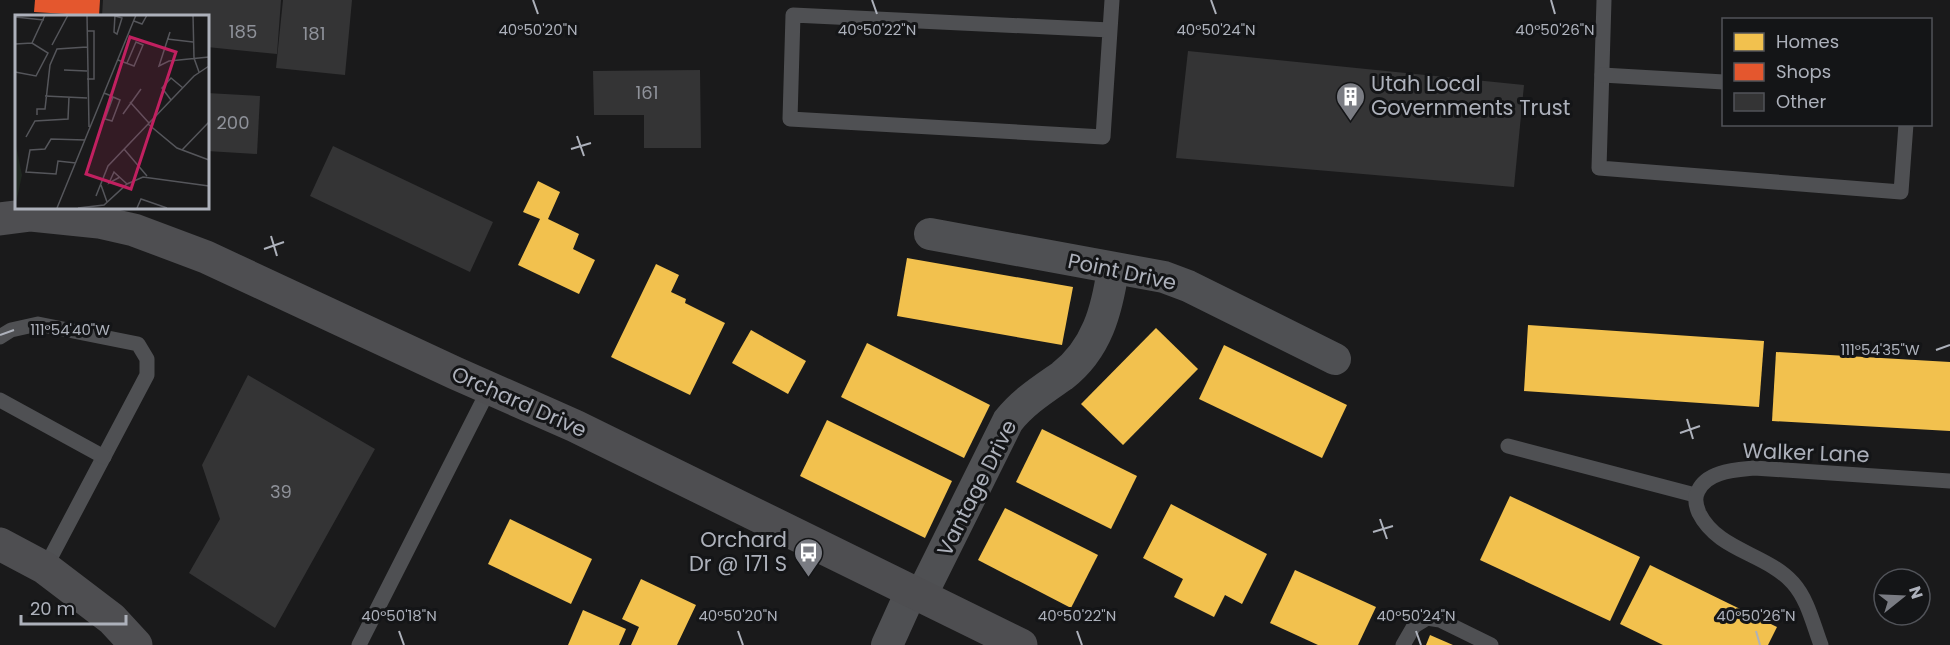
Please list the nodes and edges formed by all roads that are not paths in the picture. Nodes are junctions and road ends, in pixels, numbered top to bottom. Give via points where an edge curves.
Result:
1 (1112, 0) edge
2 (1604, 0) edge
3 (1110, 30) junction
4 (1602, 75) junction
5 (1722, 82) edge
6 (1906, 126) edge
7 (0, 219) edge
8 (930, 234) dead end
9 (1113, 269) junction
10 (0, 337) edge
11 (1335, 358) dead end
12 (489, 389) junction
13 (0, 400) edge
14 (1508, 446) dead end
15 (104, 457) junction
16 (1950, 481) edge
17 (1695, 495) junction
18 (0, 544) edge
19 (45, 568) junction
20 (916, 594) junction
21 (136, 645) edge
22 (359, 645) edge
23 (887, 645) edge
24 (1021, 645) edge
25 (1402, 645) edge
26 (1491, 645) edge
27 (1821, 645) edge

1 - 3 lane
2 - 4 lane
3 - 3 lane via 793,15 790,119 1103,136
4 - 5 lane
4 - 6 lane via 1599,168 1901,192
7 - 12 main road, Orchard Drive via 31,215 65,218 99,222 153,237 206,257
8 - 9 street, Point Drive
9 - 11 street, Point Drive via 1164,277 1188,286
9 - 20 street, Vantage Drive via 1109,298 1085,354 1031,397 1008,422
10 - 15 lane via 11,330 38,324 138,344 147,359 147,375
12 - 20 main road, Orchard Drive via 575,426
12 - 22 lane
13 - 15 lane
14 - 17 lane
15 - 19 lane
16 - 17 lane, Walker Lane via 1754,468 1717,474 1700,486
17 - 27 lane via 1702,519 1719,538 1794,584 1806,602
18 - 19 main road
19 - 21 main road via 112,619
20 - 23 street, Vantage Drive
20 - 24 main road, Orchard Drive
25 - 26 lane via 1414,626 1427,618 1440,620

